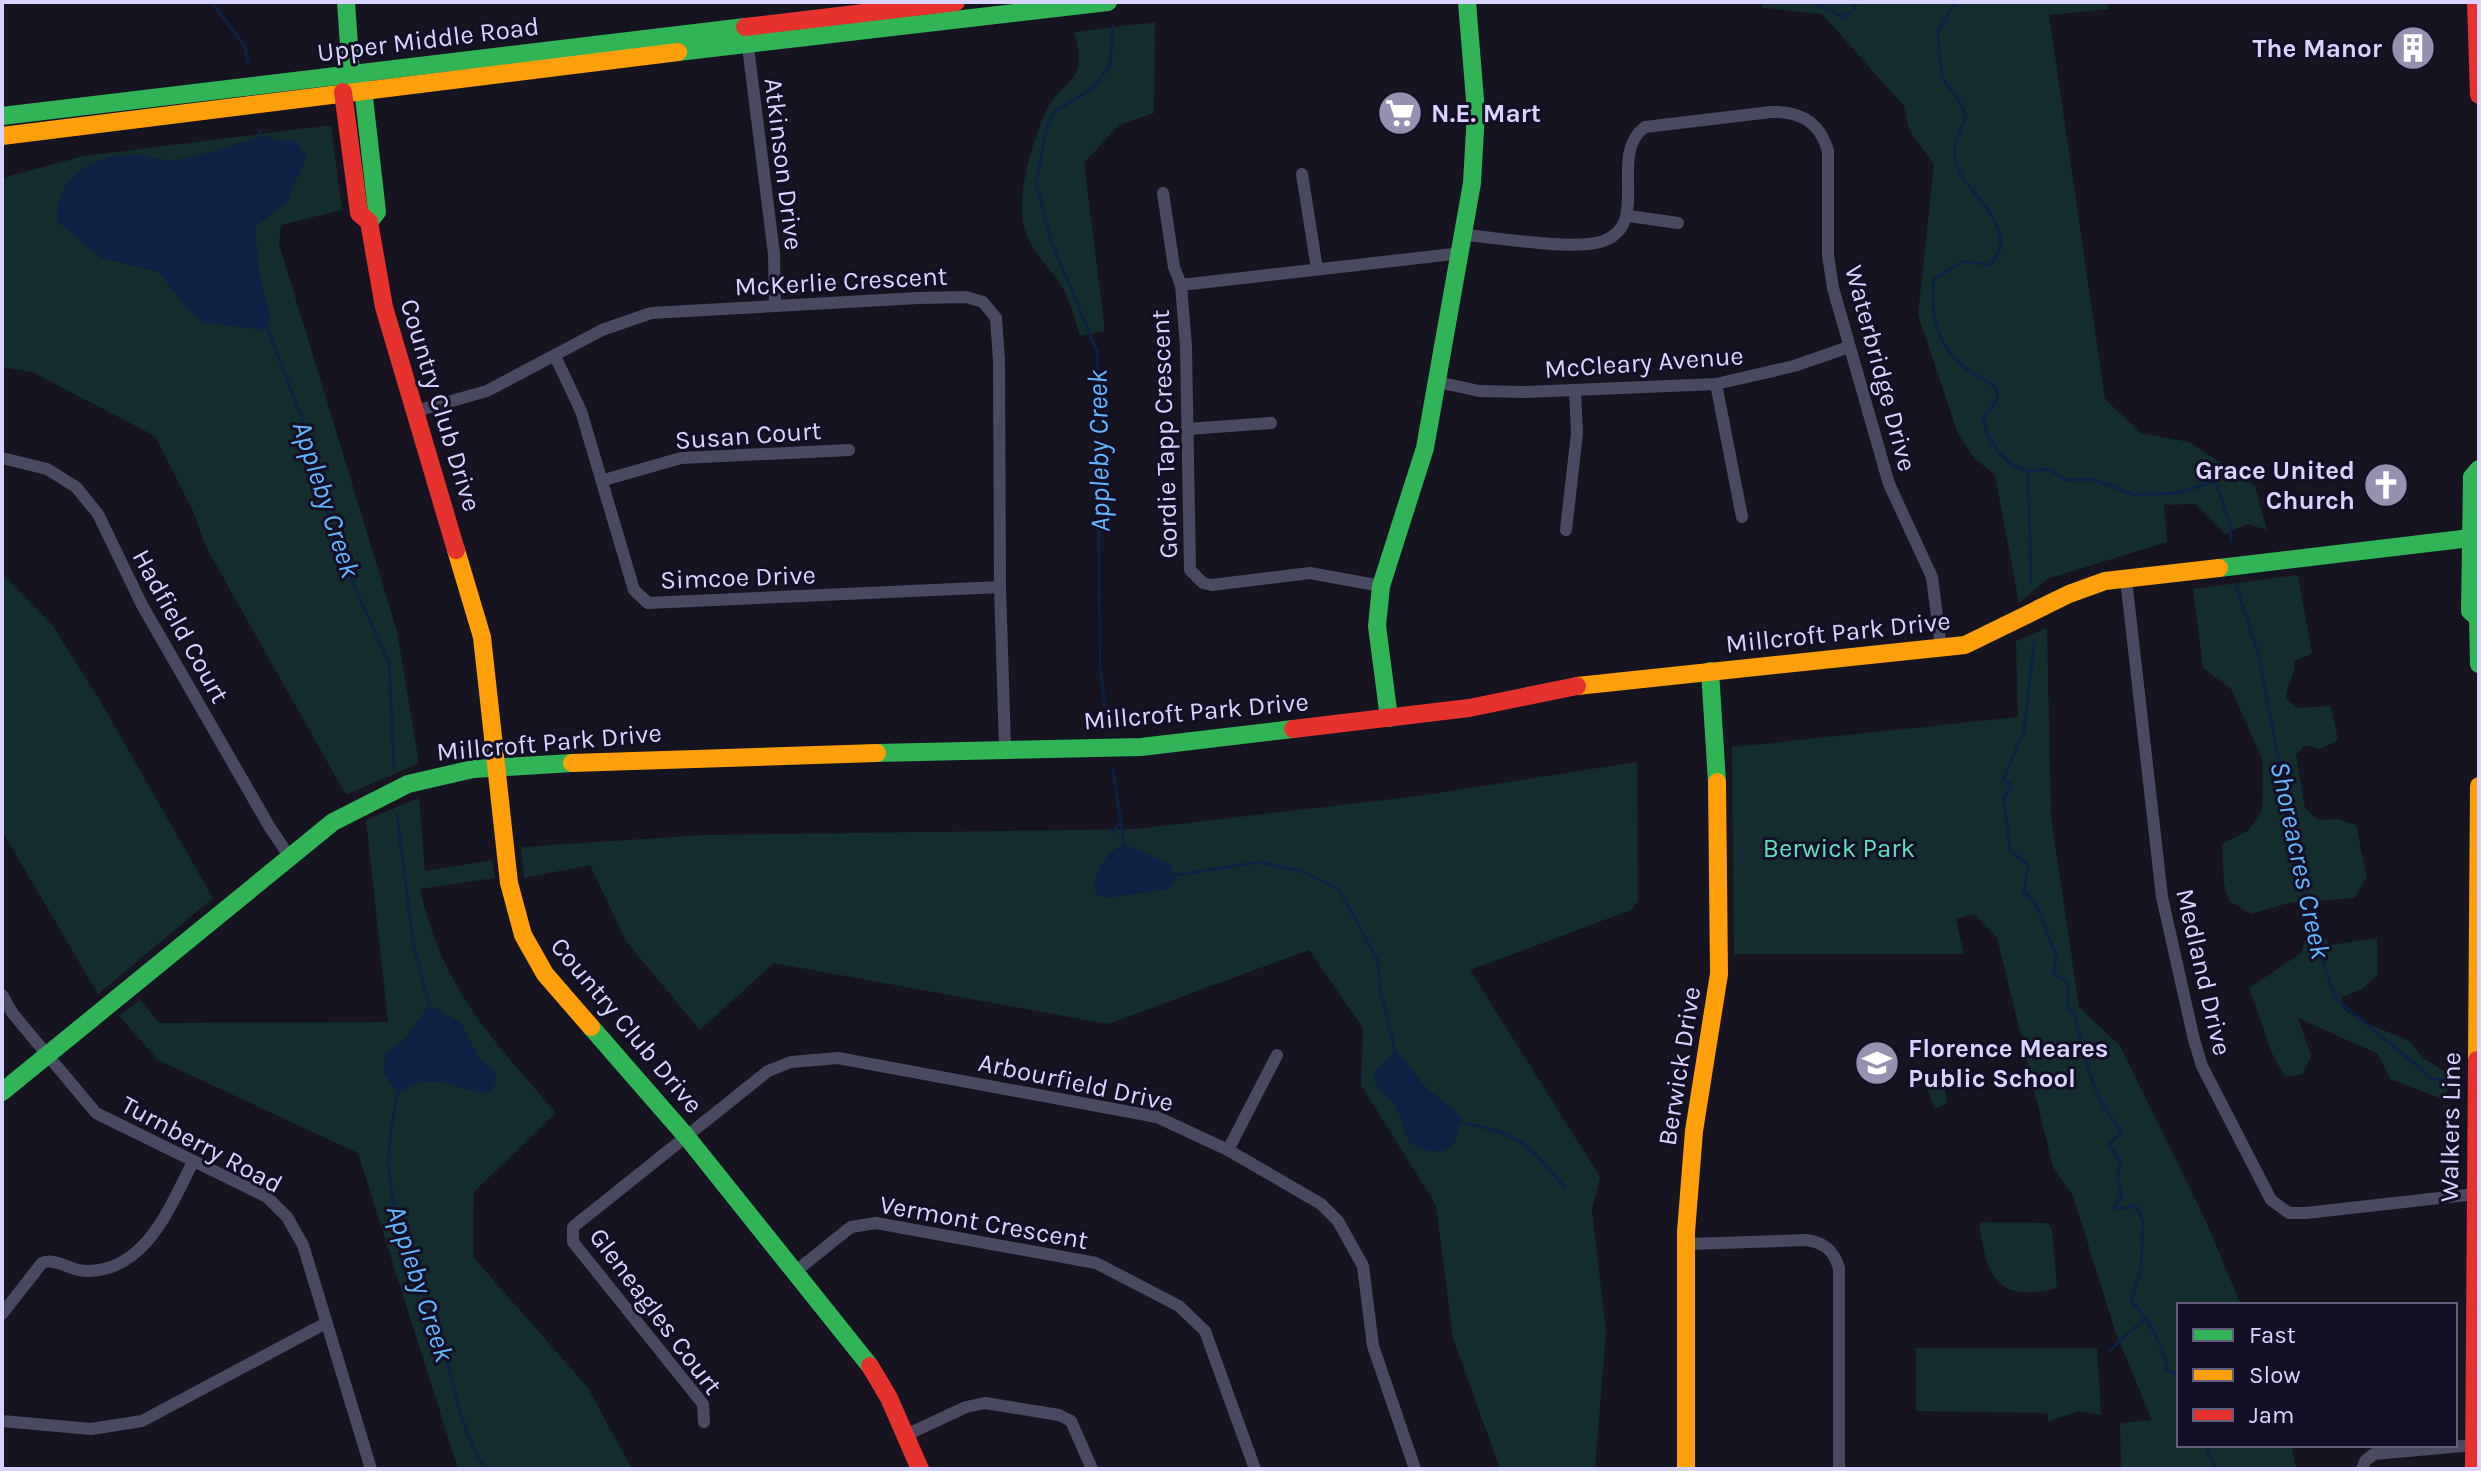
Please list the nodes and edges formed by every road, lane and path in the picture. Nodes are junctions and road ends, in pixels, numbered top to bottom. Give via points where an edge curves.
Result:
1 (346, 2) edge
2 (956, 2) edge
3 (1108, 2) edge
4 (1467, 2) edge
5 (2476, 2) edge
6 (747, 37) junction
7 (357, 82) junction
8 (343, 92) junction
9 (2479, 95) edge
10 (2, 116) edge
11 (2, 136) edge
12 (1302, 174) dead end
13 (364, 176) junction
14 (1163, 193) dead end
15 (1629, 216) junction
16 (1678, 223) dead end
17 (1464, 244) junction
18 (1317, 269) junction
19 (1181, 285) junction
20 (775, 306) junction
21 (1849, 347) junction
22 (555, 356) junction
23 (1438, 382) junction
24 (1716, 384) junction
25 (1575, 391) junction
26 (416, 411) junction
27 (1271, 423) dead end
28 (1187, 429) junction
29 (849, 450) dead end
30 (2, 458) edge
31 (2479, 469) edge
32 (604, 480) junction
33 (1742, 517) dead end
34 (1566, 530) dead end
35 (2475, 538) edge
36 (2126, 579) junction
37 (1381, 586) junction
38 (1000, 587) junction
39 (2478, 618) edge
40 (1941, 648) junction
41 (2479, 664) edge
42 (1710, 671) junction
43 (1389, 718) junction
44 (1005, 748) junction
45 (498, 767) junction
46 (2479, 786) edge
47 (289, 856) junction
48 (2, 995) edge
49 (48, 1054) junction
50 (1277, 1055) dead end
51 (2, 1092) edge
52 (686, 1136) junction
53 (1228, 1150) junction
54 (193, 1162) junction
55 (2475, 1194) junction
56 (1688, 1244) junction
57 (796, 1271) junction
58 (2, 1314) edge
59 (326, 1323) junction
60 (2, 1421) edge
61 (704, 1422) dead end
62 (906, 1435) junction
63 (2474, 1445) junction
64 (2452, 1447) edge
65 (2457, 1447) edge
66 (371, 1469) edge
67 (920, 1469) edge
68 (1092, 1469) edge
69 (1255, 1469) edge
70 (1415, 1469) edge
71 (1686, 1469) edge
72 (1839, 1469) edge
73 (2362, 1469) edge
74 (2474, 1469) edge

1 - 7 street, Country Club Drive
2 - 6 street, Upper Middle Road
3 - 6 street, Upper Middle Road
4 - 17 street via 1476,112
5 - 9 street
6 - 7 street, Upper Middle Road
6 - 20 street, Atkinson Drive via 774,254
7 - 8 street
7 - 10 street, Upper Middle Road
7 - 13 street, Country Club Drive
8 - 11 street, Upper Middle Road
8 - 13 street, Country Club Drive
12 - 18 street
13 - 26 street, Country Club Drive via 377,212 369,222 384,307
14 - 19 street
15 - 16 street
15 - 17 street via 1611,237 1587,244
15 - 21 street, Waterbridge Drive via 1628,150 1645,127 1771,112 1791,111 1806,118 1824,136 1828,151 1828,255
17 - 18 street, Gordie Tapp Crescent
17 - 23 street
18 - 19 street, Gordie Tapp Crescent
19 - 28 street, Gordie Tapp Crescent
20 - 22 street, McKerlie Crescent via 640,315
20 - 38 street, McKerlie Crescent via 966,297 993,312 999,360
21 - 24 street, McCleary Avenue
21 - 40 street, Waterbridge Drive via 1889,484 1932,577
22 - 26 street, McKerlie Crescent via 487,391
22 - 32 street, Simcoe Drive
23 - 25 street, McCleary Avenue via 1479,391
23 - 37 street via 1419,474
24 - 25 street, McCleary Avenue
24 - 33 street
25 - 34 street via 1577,433
26 - 45 street, Country Club Drive via 478,621
27 - 28 street
28 - 37 street, Gordie Tapp Crescent via 1187,561 1196,577 1212,585 1310,573
29 - 32 street, Susan Court via 681,458
30 - 47 street, Hadfield Court via 47,469 76,487 98,514 142,605
31 - 35 street via 2472,477
32 - 38 street, Simcoe Drive via 630,580 648,603
35 - 36 street, Millcroft Park Drive
35 - 39 street via 2470,611
36 - 40 street, Millcroft Park Drive via 2081,588 1990,636
36 - 55 street, Medland Drive via 2162,897 2194,1040 2202,1066 2271,1200 2289,1213 2306,1213
37 - 43 street via 1377,626
38 - 44 street, McKerlie Crescent
39 - 41 street
40 - 42 street, Millcroft Park Drive
42 - 43 street, Millcroft Park Drive via 1570,687
42 - 56 street, Berwick Drive via 1717,761 1719,974 1715,1029 1691,1153
43 - 44 street, Millcroft Park Drive via 1141,747
44 - 45 street, Millcroft Park Drive
45 - 47 street, Millcroft Park Drive via 438,775 385,794 343,815
45 - 52 street, Country Club Drive via 509,883 528,947 545,974
46 - 55 street, Walkers Line
47 - 49 street, Millcroft Park Drive
48 - 49 street, Turnberry Road
49 - 51 street, Millcroft Park Drive
49 - 54 street, Turnberry Road via 96,1113
50 - 53 street
52 - 53 street, Arbourfield Drive via 768,1071 821,1057 1157,1117
52 - 57 street, Country Club Drive
52 - 61 street, Gleneagles Court via 575,1222 571,1232 573,1242 703,1404
53 - 70 street, Arbourfield Drive via 1321,1204 1354,1245 1363,1266 1373,1346
54 - 58 street via 159,1227 126,1260 89,1272 54,1261 42,1263
54 - 59 street, Turnberry Road via 267,1197 287,1217 303,1245
55 - 63 street, Walkers Line
56 - 71 street, Berwick Drive
56 - 72 street via 1807,1240 1819,1242 1836,1257
57 - 62 street, Country Club Drive via 868,1362
57 - 69 street, Vermont Crescent via 851,1227 876,1223 1106,1267 1179,1306 1205,1331
59 - 60 street via 142,1421 91,1429
59 - 66 street, Turnberry Road
62 - 67 street, Country Club Drive
62 - 68 street via 975,1405 1028,1409 1071,1421
63 - 65 street
63 - 74 street, Walkers Line
64 - 73 street via 2374,1454

